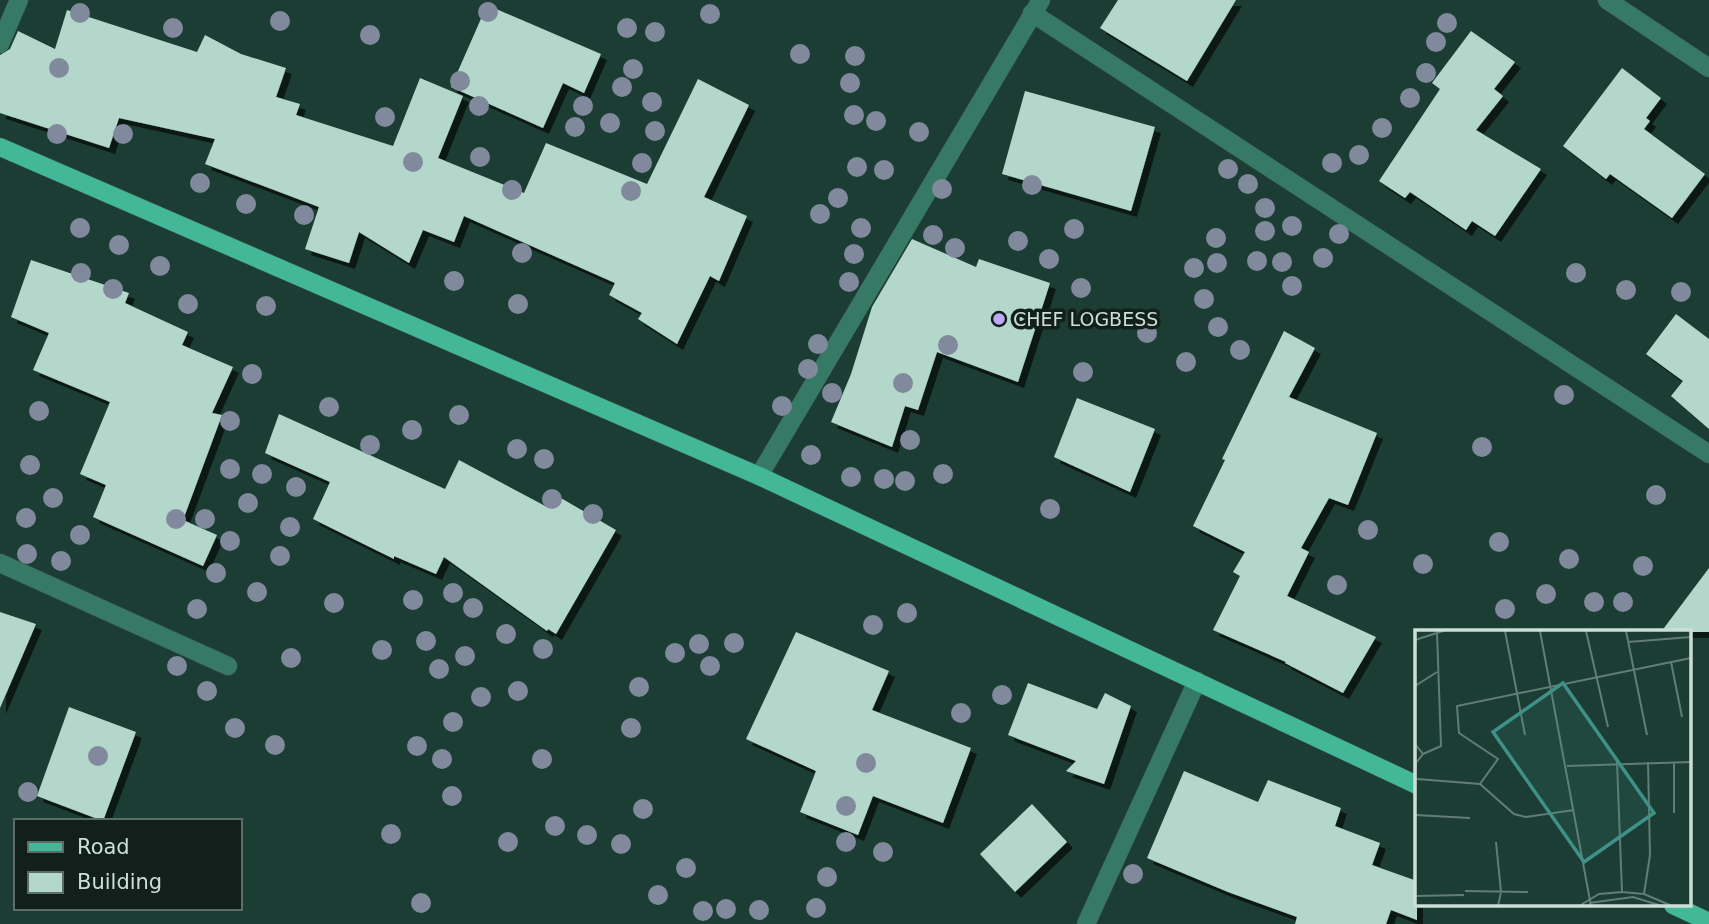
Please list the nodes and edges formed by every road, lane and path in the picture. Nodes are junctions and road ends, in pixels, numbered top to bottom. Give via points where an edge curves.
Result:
1 (19, 0) edge
2 (1607, 0) edge
3 (1036, 6) edge
4 (0, 44) edge
5 (1709, 68) edge
6 (0, 147) edge
7 (1709, 454) edge
8 (759, 476) junction
9 (0, 564) edge
10 (228, 666) dead end
11 (1196, 681) junction
12 (1415, 784) edge
13 (1675, 906) edge
14 (1709, 922) edge
15 (1086, 924) edge

1 - 4 street
2 - 5 street
3 - 7 street
3 - 8 street
6 - 8 main road
8 - 11 main road
9 - 10 street
11 - 12 main road
11 - 15 street
13 - 14 main road

